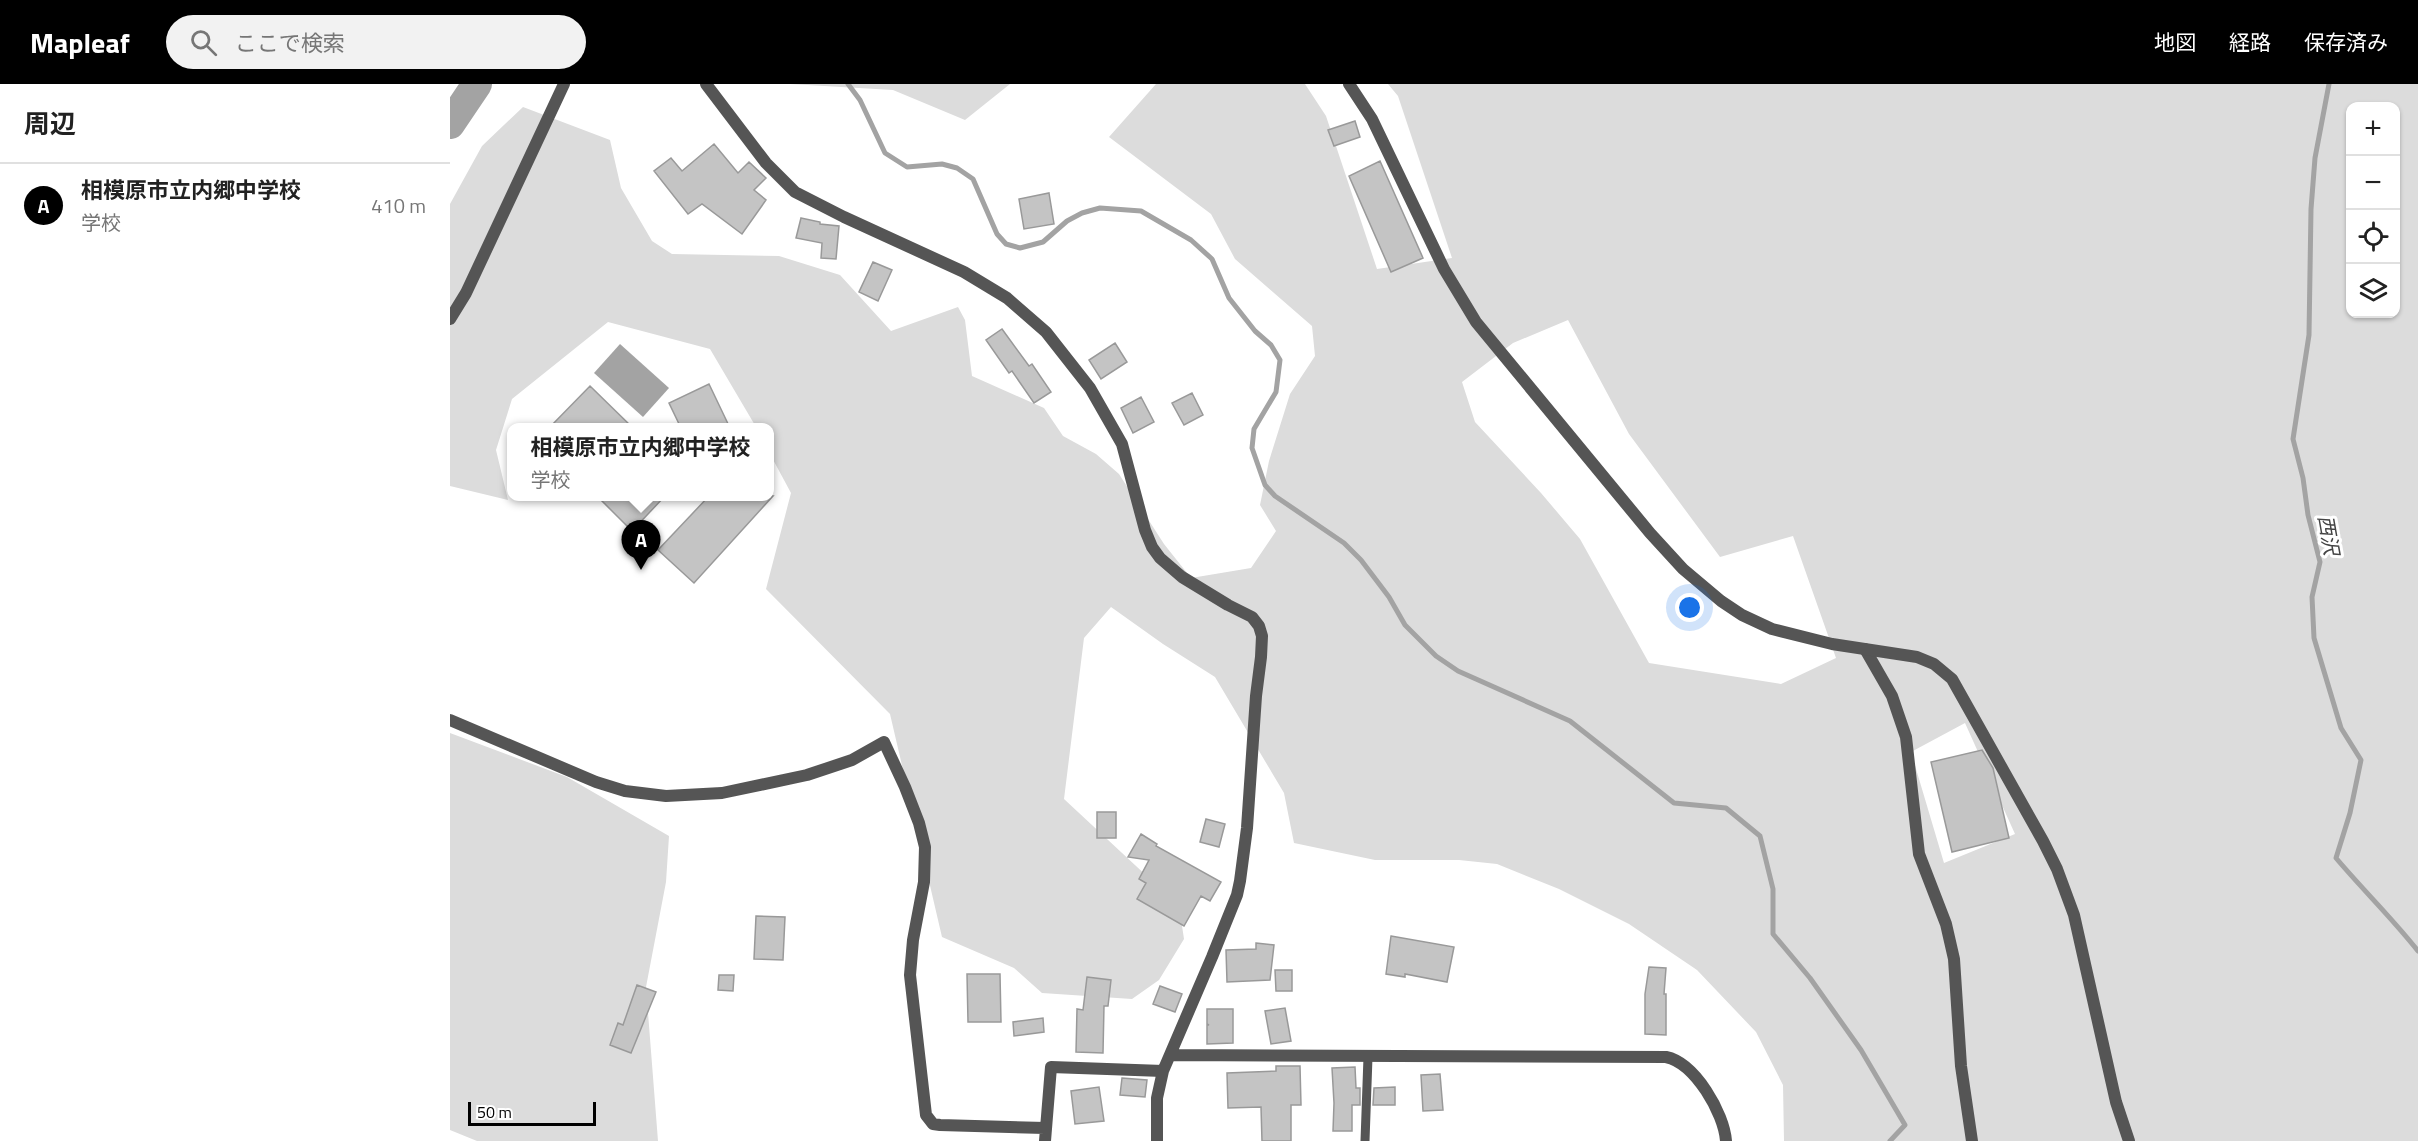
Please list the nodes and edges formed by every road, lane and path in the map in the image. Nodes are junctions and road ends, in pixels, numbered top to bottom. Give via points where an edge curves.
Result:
1 (564, 84) edge
2 (706, 84) edge
3 (1349, 84) edge
4 (450, 319) edge
5 (1865, 649) junction
6 (450, 720) edge
7 (1170, 1055) junction
8 (1368, 1057) junction
9 (1163, 1071) junction
10 (1046, 1128) junction
11 (1045, 1141) edge
12 (1157, 1141) edge
13 (1365, 1141) edge
14 (1726, 1141) edge
15 (1972, 1141) edge
16 (2129, 1141) edge

1 - 4 street via 466,293
2 - 7 street via 766,163 795,192 964,272 1007,298 1046,332 1090,388 1122,444 1152,548 1182,577 1252,617 1259,626 1261,657 1240,881
3 - 5 street via 1372,119 1430,242 1476,322 1667,552 1701,585 1756,622 1789,634
5 - 15 street via 1892,696 1906,737 1919,854 1946,924 1954,959 1962,1076
5 - 16 street via 1917,657 1934,664 1952,679 2043,841 2074,915 2116,1102
6 - 10 street via 596,782 666,796 722,793 807,775 852,760 884,742 912,805 925,847 924,882 912,940 910,975 926,1115 933,1124 940,1125
7 - 8 street
7 - 9 street
8 - 13 lane
8 - 14 street via 1671,1058 1689,1069 1703,1087 1720,1118
9 - 10 street via 1051,1067
9 - 12 street via 1157,1098
10 - 11 street

